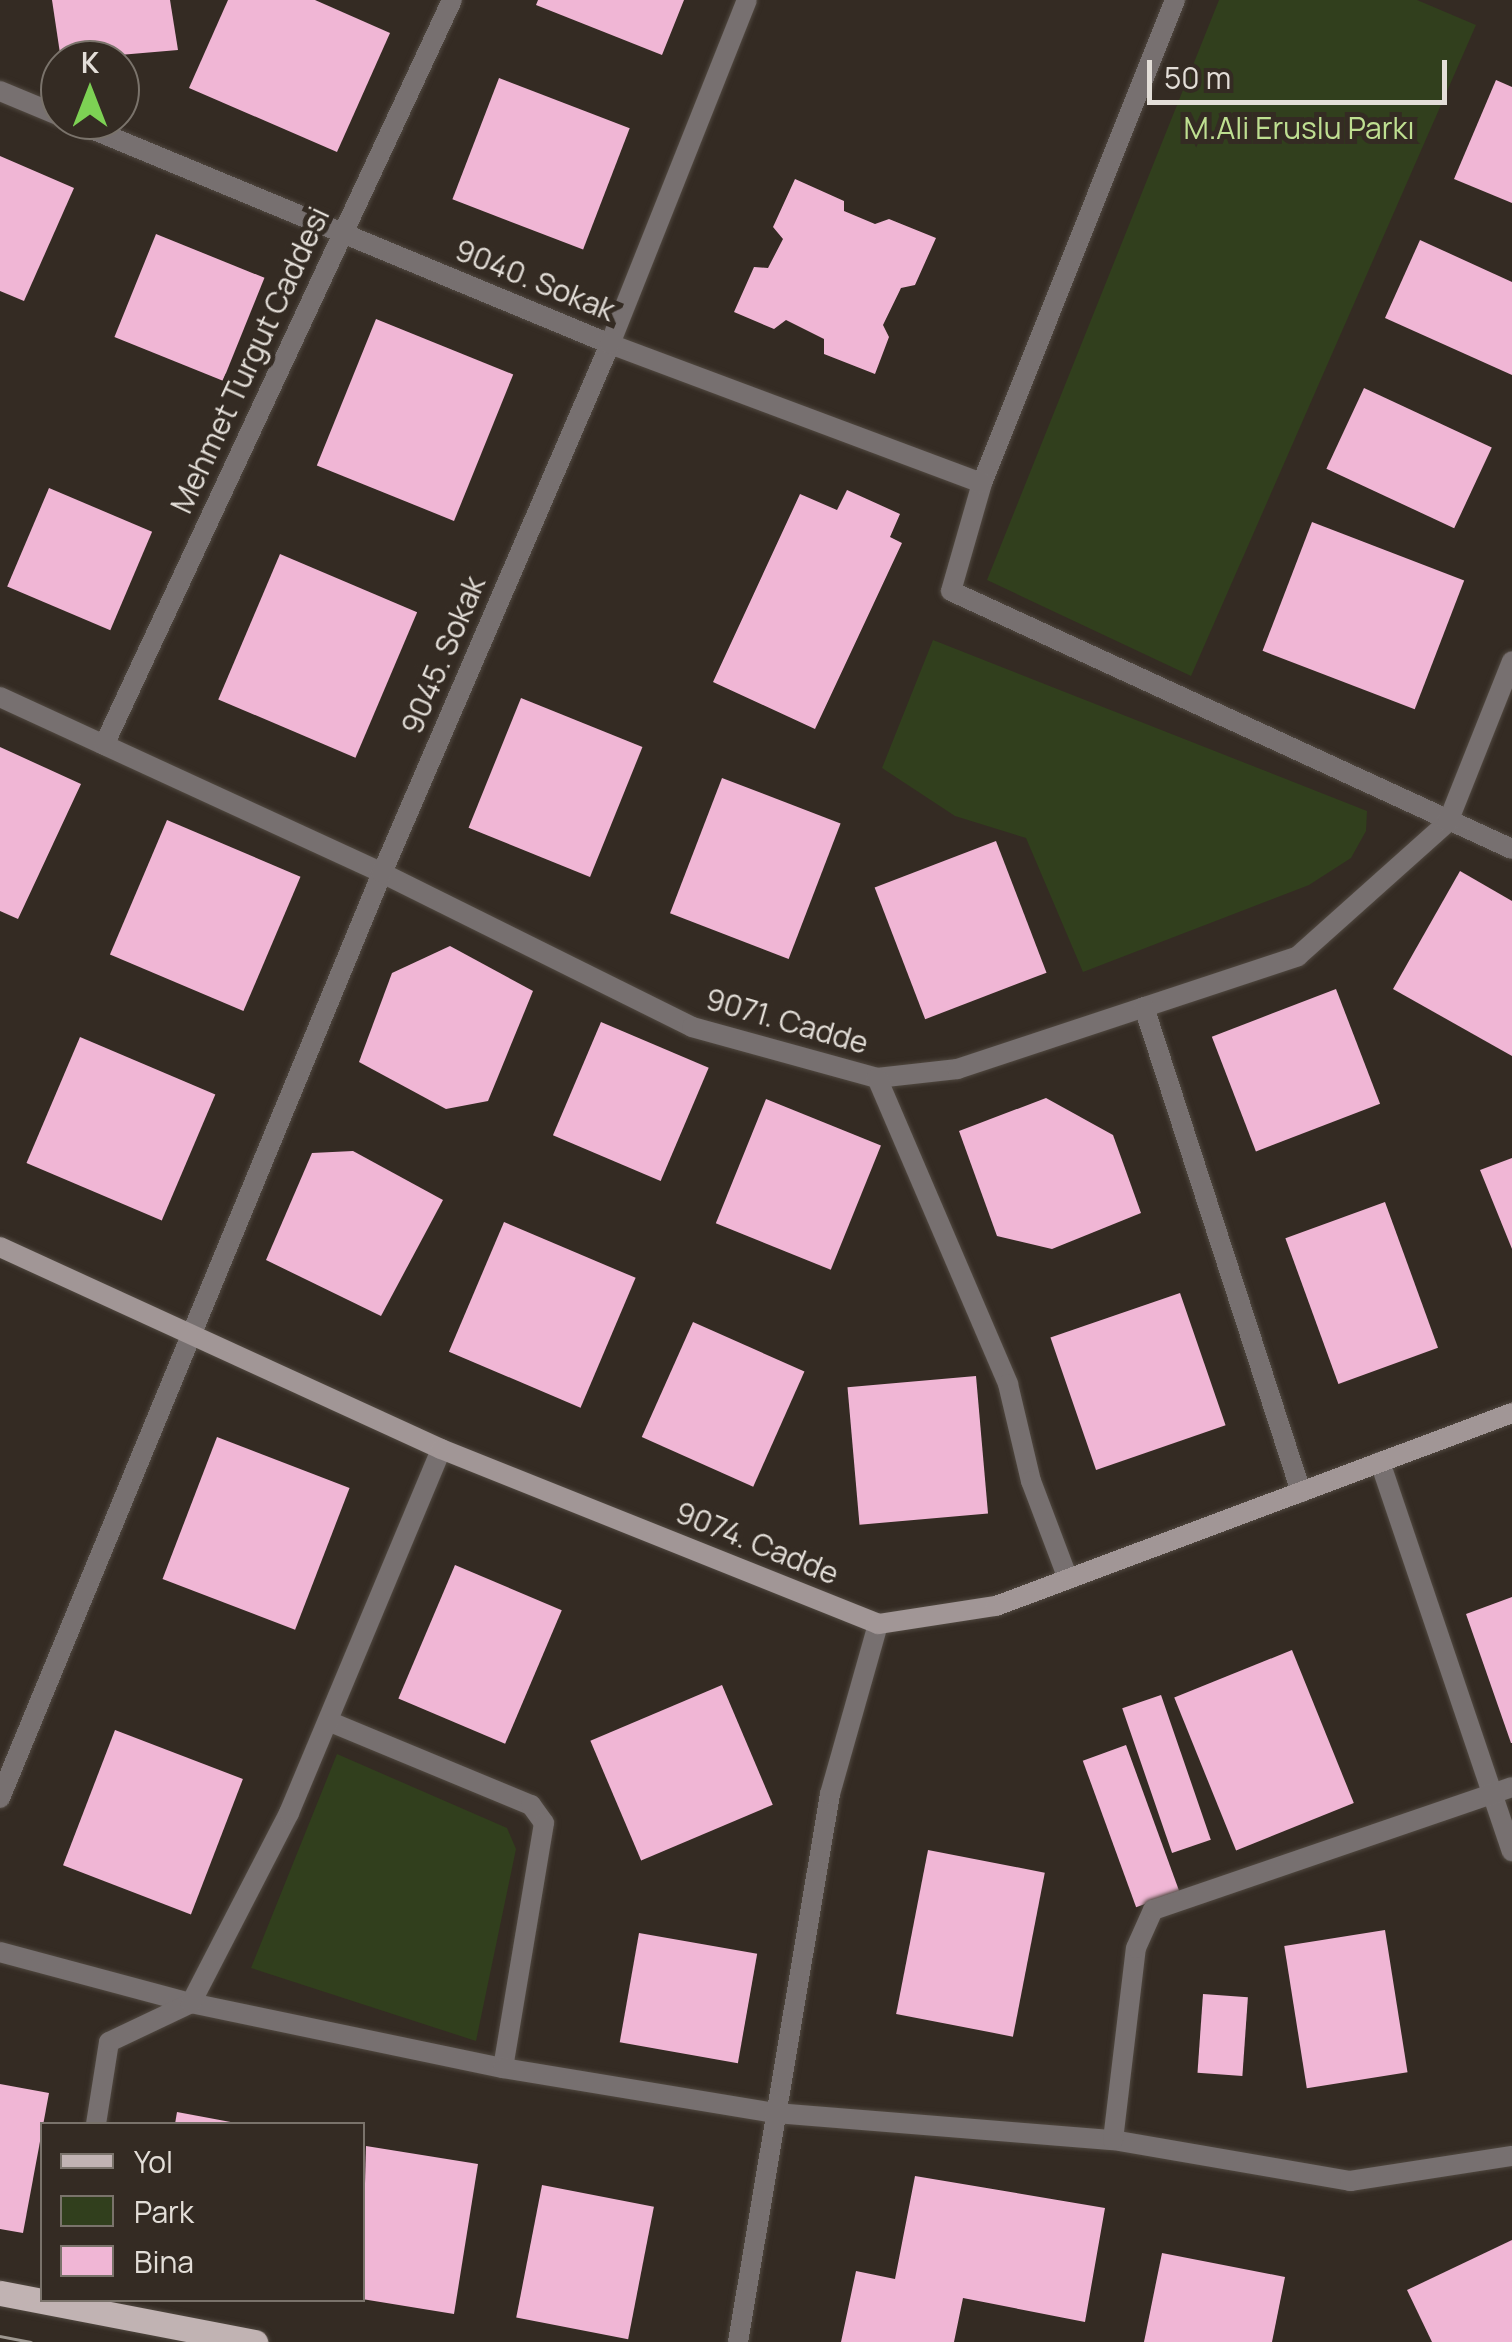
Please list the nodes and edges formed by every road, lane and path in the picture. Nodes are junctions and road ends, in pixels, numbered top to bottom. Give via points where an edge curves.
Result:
1 (452, 0) edge
2 (747, 0) edge
3 (1175, 0) edge
4 (0, 91) edge
5 (40, 108) edge
6 (118, 140) edge
7 (342, 233) junction
8 (610, 344) junction
9 (982, 482) junction
10 (1512, 662) edge
11 (0, 698) edge
12 (104, 745) junction
13 (1448, 822) junction
14 (1512, 849) edge
15 (382, 873) junction
16 (1144, 1007) junction
17 (877, 1078) junction
18 (0, 1247) edge
19 (192, 1334) junction
20 (1512, 1413) edge
21 (440, 1448) junction
22 (1380, 1462) junction
23 (1301, 1492) junction
24 (1068, 1578) junction
25 (878, 1624) junction
26 (328, 1720) junction
27 (1504, 1789) edge
28 (0, 1798) edge
29 (1512, 1850) edge
30 (0, 1952) edge
31 (191, 2003) junction
32 (503, 2068) junction
33 (776, 2113) junction
34 (96, 2122) edge
35 (1113, 2140) junction
36 (1512, 2156) edge
37 (0, 2293) edge
38 (40, 2298) edge
39 (68, 2302) edge
40 (255, 2342) edge
41 (738, 2342) edge

1 - 7 street, Mehmet Turgut Caddesi
2 - 8 street, 9045. Sokak
3 - 9 street
4 - 5 street
6 - 7 street, 9040. Sokak
7 - 8 street, 9040. Sokak
7 - 12 street, Mehmet Turgut Caddesi
8 - 9 street, 9040. Sokak
8 - 15 street, 9045. Sokak
9 - 13 street via 952,591
10 - 13 street, 9071. Cadde
11 - 12 street, 9071. Cadde
12 - 15 street, 9071. Cadde
13 - 14 street
13 - 16 street, 9071. Cadde via 1298,956
15 - 17 street, 9071. Cadde via 692,1026
15 - 19 street, 9045. Sokak
16 - 17 street, 9071. Cadde via 957,1069
16 - 23 street
17 - 24 street via 1008,1384 1031,1481
18 - 19 street, 9074. Cadde
19 - 21 street, 9074. Cadde
19 - 28 street, 9045. Sokak
20 - 22 street
21 - 25 street, 9074. Cadde
21 - 26 street
22 - 23 street
22 - 27 street
23 - 24 street
24 - 25 street via 996,1606
25 - 33 street via 830,1794
26 - 31 street via 289,1814
26 - 32 street via 531,1806 544,1823
27 - 29 street
27 - 35 street via 1154,1910 1136,1948
30 - 31 street
31 - 32 street
31 - 34 street via 109,2042
32 - 33 street
33 - 35 street
33 - 41 street
35 - 36 street via 1350,2181
37 - 38 main road
39 - 40 main road

